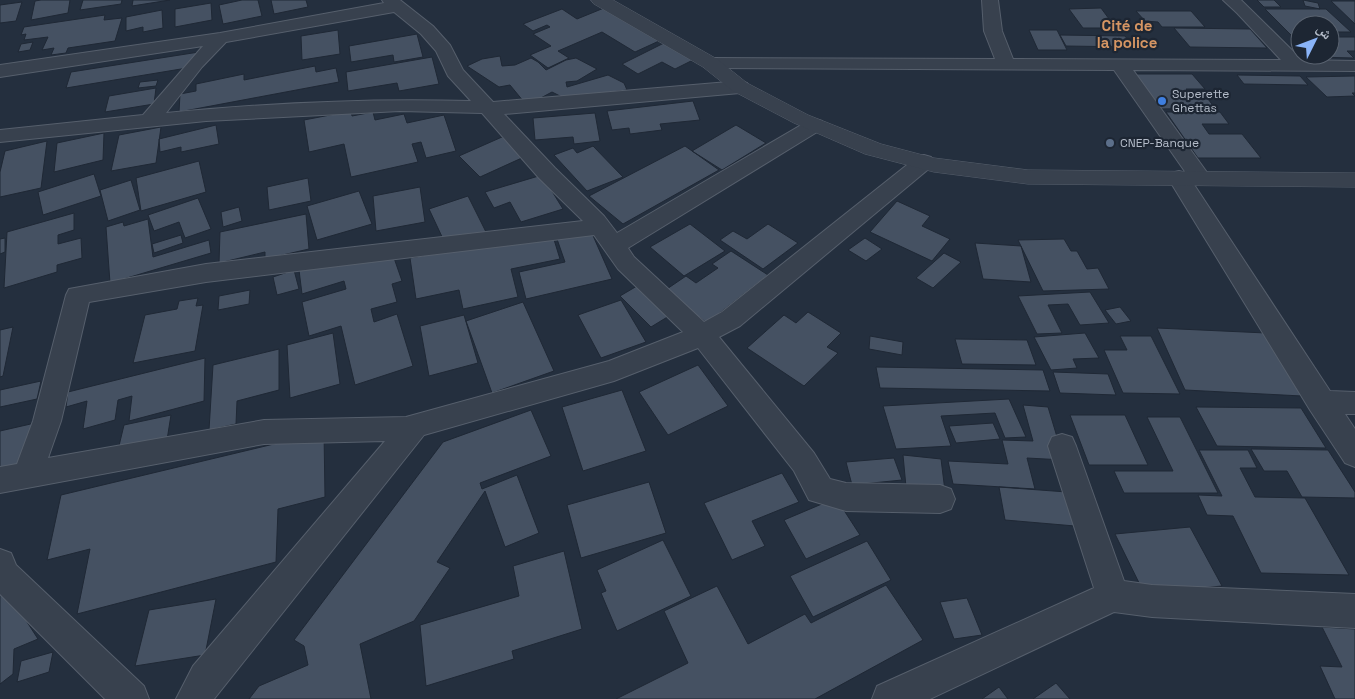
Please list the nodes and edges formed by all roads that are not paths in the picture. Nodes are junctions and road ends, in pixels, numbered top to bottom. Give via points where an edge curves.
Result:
1 (600, 0) edge
2 (990, 0) edge
3 (1231, 0) edge
4 (394, 3) edge
5 (220, 38) junction
6 (1290, 59) edge
7 (710, 63) junction
8 (1006, 65) junction
9 (1296, 65) joint
10 (1120, 66) junction
11 (1355, 66) edge
12 (0, 71) edge
13 (740, 87) junction
14 (488, 108) junction
15 (149, 121) junction
16 (815, 125) junction
17 (0, 136) edge
18 (924, 162) junction
19 (1190, 178) junction
20 (1355, 180) edge
21 (608, 236) junction
22 (702, 334) junction
23 (1320, 402) junction
24 (1355, 403) edge
25 (412, 429) junction
26 (1062, 446) dead end
27 (1355, 454) edge
28 (28, 474) junction
29 (0, 480) edge
30 (940, 499) dead end
31 (0, 564) edge
32 (1114, 596) junction
33 (1355, 611) edge
34 (131, 699) edge
35 (194, 699) edge
36 (890, 699) edge

1 - 7 street
2 - 8 street via 993,31
3 - 6 street
4 - 5 street
4 - 14 street via 427,30 444,50 455,72
5 - 12 street
5 - 15 street
7 - 8 street
7 - 13 street
8 - 10 street
9 - 10 street
9 - 11 street
10 - 19 street
13 - 14 street
13 - 16 street
14 - 15 street via 400,105
14 - 21 street
15 - 17 street
16 - 18 street via 872,149
16 - 21 street
18 - 19 street via 1028,176
18 - 22 street via 731,319
19 - 20 street
19 - 23 street
21 - 22 street via 626,263
21 - 28 street via 206,273 78,295 47,422
22 - 25 street via 614,370
22 - 30 street via 804,462 820,490 846,497
23 - 24 street
23 - 27 street
25 - 28 street via 264,432
25 - 35 street via 206,679
26 - 32 street
28 - 29 street
31 - 34 street via 4,575
32 - 33 street via 1152,601
32 - 36 street

